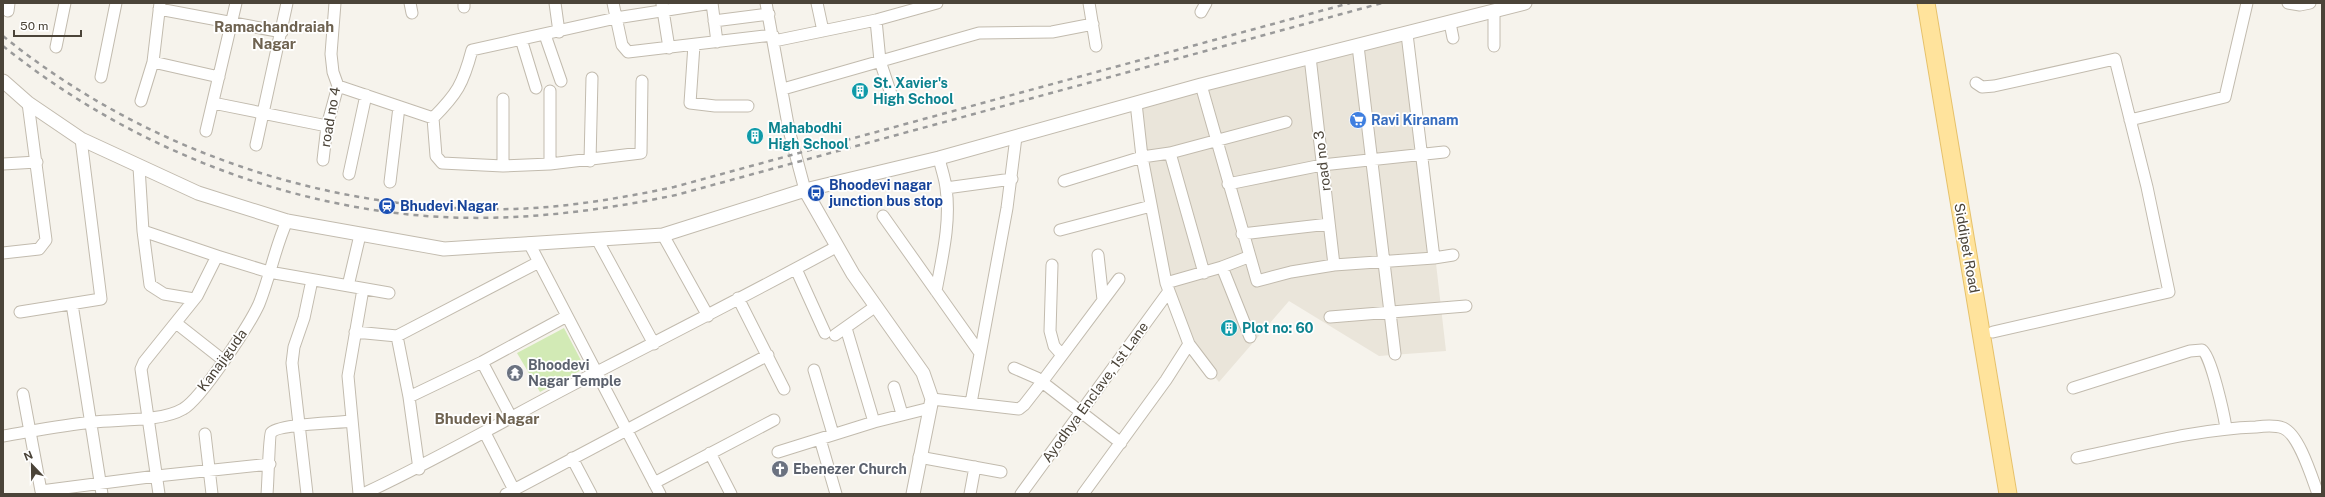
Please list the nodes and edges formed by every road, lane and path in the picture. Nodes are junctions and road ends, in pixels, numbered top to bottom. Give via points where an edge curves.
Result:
1 (65, 3) edge
2 (116, 3) edge
3 (236, 3) edge
4 (287, 3) edge
5 (336, 3) edge
6 (555, 3) edge
7 (613, 3) edge
8 (712, 3) edge
9 (766, 3) edge
10 (817, 3) edge
11 (937, 3) edge
12 (1089, 3) edge
13 (1525, 3) edge
14 (1926, 3) edge
15 (1937, 3) edge
16 (2247, 3) edge
17 (2288, 3) edge
18 (2310, 3) edge
19 (688, 4) edge
20 (920, 5) edge
21 (160, 6) edge
22 (662, 6) edge
23 (1494, 12) junction
24 (769, 14) junction
25 (616, 18) junction
26 (876, 20) junction
27 (714, 21) junction
28 (1450, 23) junction
29 (231, 24) junction
30 (1093, 24) junction
31 (823, 31) junction
32 (282, 32) junction
33 (559, 32) junction
34 (1406, 34) junction
35 (544, 35) junction
36 (773, 38) junction
37 (1453, 38) dead end
38 (521, 39) junction
39 (717, 42) junction
40 (694, 45) junction
41 (1096, 46) dead end
42 (1358, 46) junction
43 (1494, 46) dead end
44 (56, 48) dead end
45 (669, 48) junction
46 (1310, 57) junction
47 (880, 61) junction
48 (153, 62) junction
49 (219, 77) junction
50 (101, 78) dead end
51 (592, 78) dead end
52 (3, 81) edge
53 (561, 81) dead end
54 (642, 81) dead end
55 (1976, 83) dead end
56 (1201, 85) junction
57 (338, 86) junction
58 (536, 88) dead end
59 (783, 89) junction
60 (550, 92) dead end
61 (366, 95) junction
62 (892, 97) dead end
63 (503, 99) dead end
64 (141, 101) dead end
65 (28, 103) junction
66 (214, 103) junction
67 (1136, 103) junction
68 (748, 106) dead end
69 (399, 107) junction
70 (264, 113) junction
71 (433, 118) junction
72 (2130, 120) junction
73 (1286, 122) dead end
74 (327, 126) junction
75 (206, 131) dead end
76 (1016, 137) junction
77 (81, 139) junction
78 (1216, 140) junction
79 (256, 145) dead end
80 (1170, 152) junction
81 (1444, 152) dead end
82 (1423, 154) junction
83 (1142, 157) junction
84 (939, 158) junction
85 (1372, 159) junction
86 (322, 160) dead end
87 (590, 161) junction
88 (37, 162) junction
89 (3, 164) edge
90 (550, 164) junction
91 (1322, 165) junction
92 (503, 166) junction
93 (139, 167) junction
94 (349, 174) dead end
95 (1012, 179) junction
96 (1064, 181) dead end
97 (390, 182) dead end
98 (1228, 184) junction
99 (946, 188) junction
100 (805, 190) junction
101 (1151, 206) junction
102 (883, 216) dead end
103 (287, 220) junction
104 (1329, 224) junction
105 (1060, 230) dead end
106 (143, 231) junction
107 (1242, 234) junction
108 (360, 235) junction
109 (663, 235) junction
110 (598, 241) junction
111 (529, 243) junction
112 (836, 247) junction
113 (3, 253) edge
114 (1453, 254) dead end
115 (1098, 255) dead end
116 (217, 256) junction
117 (1248, 257) junction
118 (1434, 258) junction
119 (539, 262) junction
120 (1384, 262) junction
121 (1052, 265) dead end
122 (1334, 266) junction
123 (1222, 267) junction
124 (796, 269) junction
125 (269, 272) junction
126 (1204, 273) junction
127 (1119, 279) dead end
128 (312, 280) junction
129 (348, 286) junction
130 (1167, 287) junction
131 (363, 289) junction
132 (936, 291) junction
133 (389, 293) dead end
134 (738, 298) junction
135 (194, 299) junction
136 (1103, 300) junction
137 (72, 304) junction
138 (876, 306) junction
139 (1466, 306) dead end
140 (1390, 311) junction
141 (20, 312) dead end
142 (567, 316) junction
143 (708, 316) junction
144 (1330, 317) dead end
145 (176, 323) junction
146 (846, 328) junction
147 (355, 332) junction
148 (1992, 332) junction
149 (397, 336) junction
150 (1250, 337) dead end
151 (654, 344) junction
152 (1189, 344) junction
153 (980, 353) junction
154 (1395, 354) dead end
155 (768, 355) junction
156 (1062, 355) junction
157 (223, 360) junction
158 (482, 362) junction
159 (1014, 368) dead end
160 (814, 370) dead end
161 (596, 372) junction
162 (1211, 373) dead end
163 (1042, 382) junction
164 (894, 387) dead end
165 (2073, 388) dead end
166 (784, 389) dead end
167 (24, 394) dead end
168 (409, 397) junction
169 (971, 403) junction
170 (931, 404) junction
171 (1081, 411) junction
172 (902, 414) junction
173 (149, 417) junction
174 (512, 419) junction
175 (774, 420) dead end
176 (352, 421) junction
177 (92, 422) junction
178 (874, 422) junction
179 (301, 426) junction
180 (2226, 428) junction
181 (626, 429) junction
182 (29, 432) junction
183 (485, 433) junction
184 (205, 434) dead end
185 (833, 434) junction
186 (3, 436) edge
187 (820, 439) junction
188 (1121, 443) junction
189 (778, 452) dead end
190 (710, 453) junction
191 (919, 457) junction
192 (572, 458) junction
193 (2077, 458) dead end
194 (270, 464) junction
195 (975, 467) junction
196 (418, 469) junction
197 (209, 470) junction
198 (1001, 472) dead end
199 (157, 476) junction
200 (654, 483) junction
201 (102, 489) edge
202 (510, 492) edge
203 (49, 493) edge
204 (159, 494) edge
205 (212, 494) edge
206 (267, 494) edge
207 (307, 494) edge
208 (359, 494) edge
209 (363, 494) edge
210 (591, 494) edge
211 (660, 494) edge
212 (731, 494) edge
213 (836, 494) edge
214 (913, 494) edge
215 (970, 494) edge
216 (1021, 494) edge
217 (1083, 494) edge
218 (2008, 494) edge
219 (2020, 494) edge
220 (2318, 494) edge

1 - 44 street
2 - 50 street
3 - 29 street
4 - 32 street
5 - 57 street, road no 4 via 331,54
6 - 33 street
7 - 25 street
8 - 19 street
8 - 27 street
9 - 24 street
10 - 31 street
11 - 20 street
12 - 30 street
13 - 23 street
14 - 218 main road, Siddipet Road
15 - 148 main road, Siddipet Road
16 - 72 street via 2225,97
17 - 18 street
19 - 22 street
20 - 26 street
21 - 29 street
21 - 48 street
22 - 25 street
22 - 45 street
23 - 28 street
23 - 43 street
24 - 27 street
24 - 36 street
25 - 33 street
25 - 45 street via 622,45 628,52
26 - 31 street
26 - 47 street
27 - 39 street
28 - 34 street
28 - 37 street
29 - 32 street
29 - 49 street
30 - 41 street
30 - 47 street via 1052,32 979,33
31 - 36 street
32 - 70 street
33 - 35 street
34 - 42 street
34 - 82 street
35 - 38 street
35 - 53 street
36 - 39 street
36 - 59 street
38 - 58 street
38 - 71 street via 472,50 465,79 454,97
39 - 40 street
40 - 45 street
40 - 68 street via 690,103
42 - 46 street
42 - 85 street
46 - 56 street
46 - 91 street, road no 3
47 - 59 street
47 - 62 street
48 - 49 street
48 - 64 street
49 - 66 street
51 - 87 street
52 - 65 street
54 - 87 street via 641,153
55 - 72 street via 1994,86 2115,59
56 - 67 street
56 - 78 street
57 - 61 street
57 - 74 street, road no 4
59 - 100 street via 789,130
60 - 90 street
61 - 69 street
61 - 94 street
63 - 92 street
65 - 77 street
65 - 88 street
66 - 70 street
66 - 75 street
67 - 76 street
67 - 83 street
69 - 71 street
69 - 97 street
70 - 74 street
70 - 79 street
71 - 92 street via 438,161
72 - 148 street via 2169,292
73 - 78 street
74 - 86 street, road no 4
76 - 84 street
76 - 95 street
77 - 93 street
77 - 137 street via 101,299
78 - 80 street
78 - 98 street
80 - 83 street
80 - 126 street
81 - 82 street
82 - 85 street
82 - 118 street
83 - 96 street
83 - 101 street
84 - 99 street
84 - 100 street
85 - 91 street
85 - 120 street
87 - 90 street
88 - 89 street
88 - 113 street via 46,240 39,249
90 - 92 street
91 - 98 street
91 - 104 street, road no 3
93 - 103 street via 198,193
93 - 106 street
95 - 99 street
95 - 153 street
98 - 107 street
99 - 132 street via 947,206
100 - 109 street
100 - 112 street
101 - 105 street
101 - 130 street
102 - 132 street
103 - 108 street
103 - 125 street, Kanajiguda
104 - 107 street
104 - 122 street, road no 3
106 - 116 street
106 - 135 street via 150,285 154,290 164,294
107 - 117 street
108 - 111 street via 444,249
108 - 129 street
109 - 110 street
109 - 143 street
110 - 111 street
110 - 151 street
111 - 119 street
112 - 124 street
112 - 138 street
114 - 118 street
115 - 136 street
116 - 125 street
116 - 135 street
117 - 122 street via 1256,281 1291,272
117 - 123 street
118 - 120 street
119 - 142 street
119 - 149 street
120 - 122 street
120 - 140 street
121 - 156 street via 1050,331 1054,346
123 - 126 street
123 - 150 street
124 - 134 street
124 - 146 street via 830,334
125 - 128 street
125 - 157 street, Kanajiguda via 250,321
126 - 130 street
127 - 136 street
128 - 129 street
128 - 179 street via 292,362
129 - 131 street
130 - 152 street
130 - 171 street, Ayodhya Enclave, 1st Lane
131 - 133 street
131 - 147 street
132 - 153 street
134 - 143 street
134 - 155 street
135 - 145 street
136 - 156 street
137 - 141 street
137 - 177 street
138 - 146 street
138 - 170 street via 923,373
139 - 140 street
140 - 144 street
140 - 154 street
142 - 158 street
142 - 161 street
143 - 151 street
145 - 157 street
145 - 173 street via 141,369
146 - 178 street
147 - 149 street
147 - 176 street via 348,376
148 - 219 main road, Siddipet Road
149 - 168 street
151 - 161 street
152 - 162 street
152 - 188 street
153 - 169 street
155 - 166 street
155 - 181 street
156 - 163 street
157 - 173 street, Kanajiguda via 195,398 183,409
158 - 168 street
158 - 174 street
159 - 163 street
160 - 185 street
161 - 174 street
161 - 181 street
163 - 169 street via 1019,409
163 - 171 street
164 - 172 street
165 - 180 street via 2190,351 2202,350 2208,356
167 - 182 street
168 - 196 street
169 - 170 street
170 - 172 street
170 - 191 street
171 - 188 street
171 - 216 street, Ayodhya Enclave, 1st Lane
172 - 178 street
173 - 177 street, Kanajiguda
173 - 199 street
174 - 183 street
175 - 190 street
176 - 179 street
176 - 208 street
177 - 182 street, Kanajiguda
177 - 201 street
178 - 185 street
179 - 194 street via 287,426 271,432
179 - 207 street
180 - 193 street
180 - 220 street via 2284,428 2289,432 2310,471
181 - 192 street
181 - 200 street
182 - 186 street, Kanajiguda
182 - 203 street via 40,488 41,491
183 - 196 street
183 - 202 street
184 - 197 street
185 - 187 street
187 - 189 street
187 - 213 street
188 - 217 street
190 - 200 street
190 - 212 street
191 - 195 street
191 - 214 street
192 - 202 street
192 - 210 street
194 - 197 street
194 - 206 street
195 - 198 street
195 - 215 street
196 - 209 street
197 - 199 street
197 - 205 street
199 - 201 street
199 - 204 street
200 - 211 street
201 - 203 street

